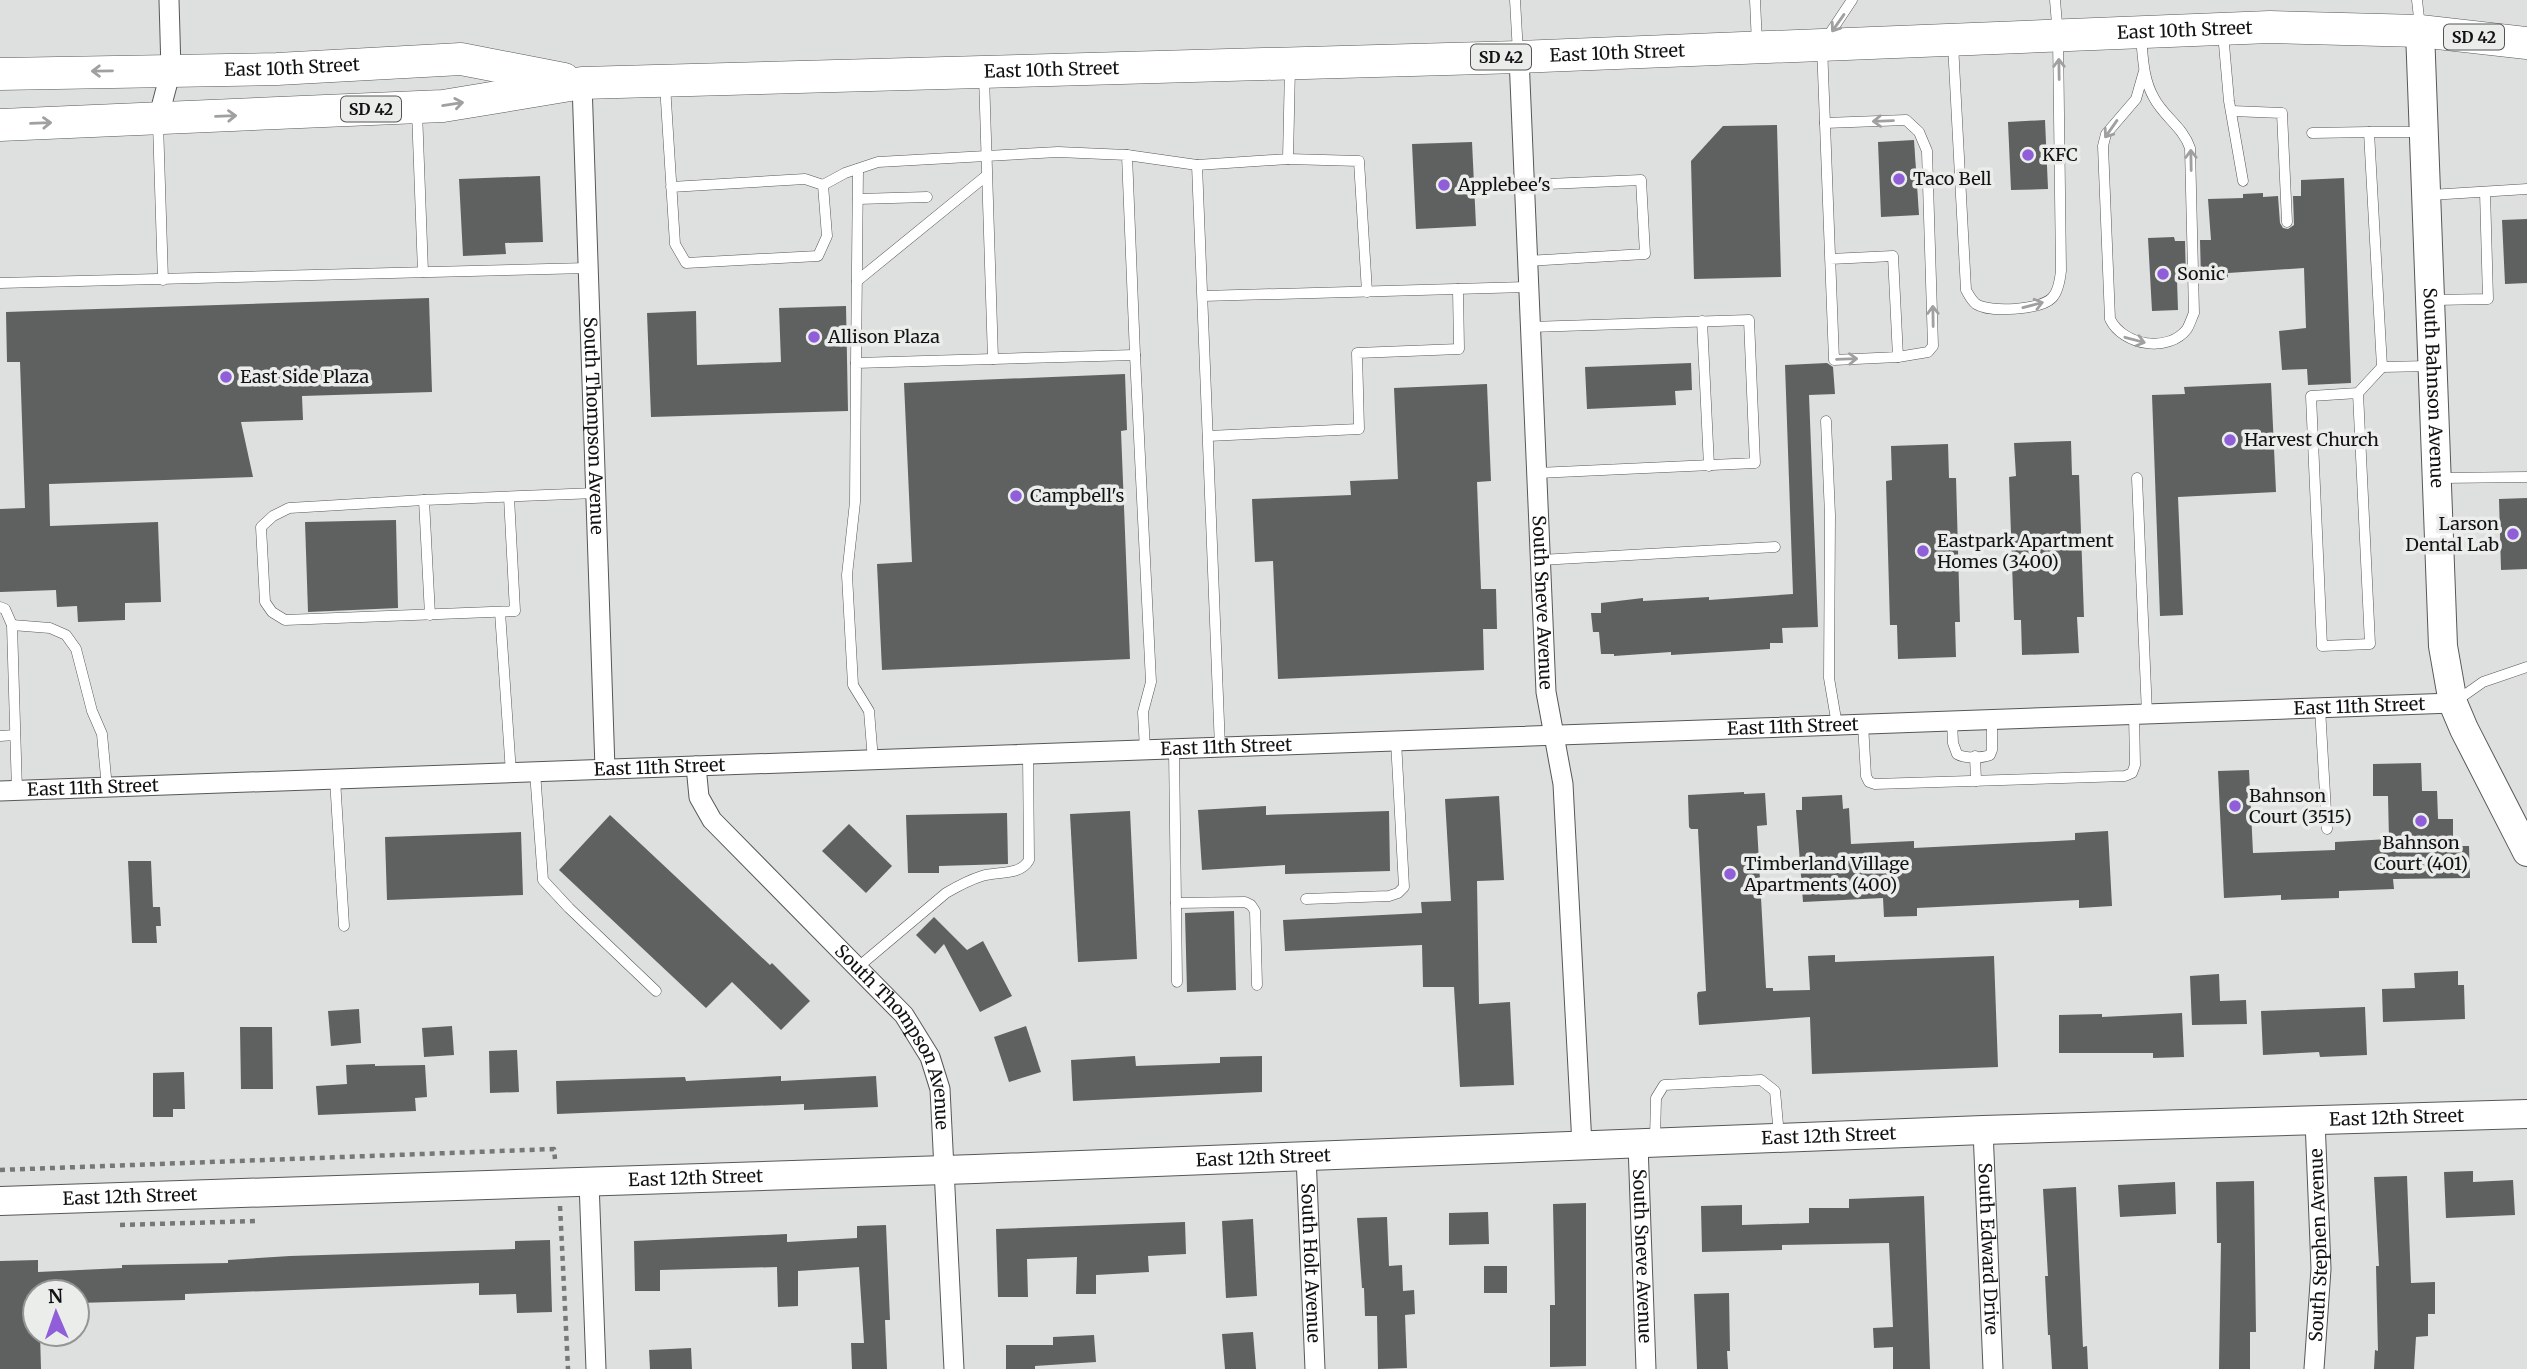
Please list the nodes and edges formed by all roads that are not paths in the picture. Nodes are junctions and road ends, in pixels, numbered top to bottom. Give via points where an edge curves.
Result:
1 (169, 0) edge
2 (1515, 0) edge
3 (1755, 0) edge
4 (1852, 0) edge
5 (2055, 0) edge
6 (2417, 0) edge
7 (2223, 29) junction
8 (2420, 32) junction
9 (2140, 33) junction
10 (2059, 36) junction
11 (1953, 40) junction
12 (2527, 43) edge
13 (1822, 45) junction
14 (1757, 48) junction
15 (1518, 57) junction
16 (1290, 63) junction
17 (171, 70) junction
18 (2144, 71) junction
19 (984, 72) junction
20 (0, 74) edge
21 (664, 80) junction
22 (582, 83) junction
23 (416, 107) junction
24 (2232, 111) junction
25 (158, 119) junction
26 (1825, 123) junction
27 (0, 124) edge
28 (2369, 132) junction
29 (2424, 132) junction
30 (2312, 133) dead end
31 (986, 155) junction
32 (1127, 155) junction
33 (1288, 159) junction
34 (1197, 165) junction
35 (858, 169) junction
36 (986, 176) junction
37 (2243, 181) dead end
38 (823, 185) junction
39 (1524, 185) junction
40 (671, 187) junction
41 (2527, 189) edge
42 (2485, 191) junction
43 (2426, 195) junction
44 (926, 197) dead end
45 (858, 199) junction
46 (2287, 222) dead end
47 (1830, 259) junction
48 (1527, 261) junction
49 (588, 268) junction
50 (423, 272) junction
51 (163, 280) junction
52 (857, 281) junction
53 (0, 283) edge
54 (1528, 287) junction
55 (1458, 289) junction
56 (1367, 292) junction
57 (1203, 296) junction
58 (2430, 300) junction
59 (1702, 321) junction
60 (1530, 327) junction
61 (1135, 355) junction
62 (1898, 357) junction
63 (993, 359) junction
64 (856, 363) junction
65 (2432, 366) junction
66 (2382, 367) junction
67 (2358, 393) junction
68 (1826, 421) dead end
69 (1208, 436) junction
70 (1709, 466) junction
71 (1536, 473) junction
72 (2527, 477) edge
73 (2137, 478) dead end
74 (2436, 478) junction
75 (596, 493) junction
76 (509, 498) junction
77 (424, 500) junction
78 (1775, 547) dead end
79 (1540, 560) junction
80 (0, 607) edge
81 (500, 612) junction
82 (429, 615) junction
83 (12, 625) junction
84 (2527, 667) edge
85 (2453, 703) junction
86 (2320, 708) junction
87 (2141, 714) junction
88 (1992, 720) junction
89 (1952, 721) junction
90 (1863, 724) junction
91 (1838, 725) junction
92 (0, 736) edge
93 (15, 736) junction
94 (1554, 736) junction
95 (1396, 741) junction
96 (1220, 748) junction
97 (1174, 749) junction
98 (1145, 750) junction
99 (1028, 754) junction
100 (1975, 756) junction
101 (873, 760) junction
102 (696, 766) junction
103 (605, 769) junction
104 (535, 772) junction
105 (511, 773) junction
106 (335, 779) junction
107 (1976, 781) junction
108 (107, 788) junction
109 (8, 791) edge
110 (2327, 828) dead end
111 (2527, 852) edge
112 (1306, 898) dead end
113 (1176, 903) junction
114 (344, 926) dead end
115 (857, 968) junction
116 (1177, 982) dead end
117 (1257, 985) dead end
118 (656, 991) dead end
119 (2527, 1114) edge
120 (2315, 1120) junction
121 (1983, 1130) junction
122 (1779, 1138) junction
123 (1647, 1144) junction
124 (1582, 1145) junction
125 (1306, 1156) junction
126 (946, 1170) junction
127 (589, 1182) junction
128 (0, 1201) edge
129 (596, 1369) edge
130 (954, 1369) edge
131 (1315, 1369) edge
132 (1646, 1369) edge
133 (1993, 1369) edge
134 (2314, 1369) edge

1 - 17 street
2 - 15 lane
3 - 14 lane
4 -> 13 lane
5 - 10 lane
6 - 8 lane
7 - 8 main road, East 10th Street / SD 42 via 2331,27
7 - 9 main road, East 10th Street / SD 42
7 - 24 lane
8 - 12 main road, East 10th Street / SD 42
8 - 29 street, South Bahnson Avenue
9 - 10 main road, East 10th Street / SD 42
9 - 18 lane
10 - 11 main road, East 10th Street / SD 42
11 -> 10 lane via 1969,297 1984,308 2033,308 2052,298 2059,284
11 - 13 main road, East 10th Street / SD 42
13 - 14 main road, East 10th Street / SD 42
13 - 26 lane
14 - 15 main road, East 10th Street / SD 42
15 - 16 main road, East 10th Street / SD 42
15 - 39 street, South Sneve Avenue
16 - 19 main road, East 10th Street / SD 42
16 - 33 lane
17 -> 20 main road, East 10th Street / SD 42
17 - 22 main road, East 10th Street / SD 42 via 461,59
17 - 25 street
18 -> 18 lane via 2136,99 2106,134 2102,146 2110,319 2122,336 2162,343 2188,328 2194,313 2190,148 2187,137 2154,98
19 - 21 main road, East 10th Street / SD 42
19 - 31 lane
21 - 22 main road, East 10th Street / SD 42
21 - 40 lane
23 -> 22 main road, East 10th Street / SD 42
22 - 49 street, South Thompson Avenue
25 -> 23 main road, East 10th Street / SD 42
23 - 50 lane
24 - 37 lane
24 - 46 lane via 2282,113
27 -> 25 main road, East 10th Street / SD 42
25 - 51 lane
26 - 47 lane
62 -> 26 lane via 1928,352 1933,346 1927,150 1919,131 1906,120
28 - 29 lane
28 - 30 lane
28 - 66 lane
29 - 43 street, South Bahnson Avenue
31 - 32 lane
31 - 35 lane via 878,162
31 - 36 lane
32 - 34 lane
32 - 61 lane
33 - 34 lane
33 - 56 lane via 1359,161
34 - 57 lane
35 - 38 lane
35 - 45 lane
36 - 52 lane
36 - 63 lane
38 - 40 lane via 805,179
38 - 40 lane via 827,236 818,256 686,263 675,244
39 - 48 street, South Sneve Avenue
39 - 48 lane via 1641,180 1645,254
41 - 42 lane
42 - 43 lane
42 - 58 lane via 2488,299
43 - 58 street, South Bahnson Avenue
44 - 45 lane
45 - 52 lane
47 - 62 lane via 1893,256
47 -> 62 lane via 1835,360
48 - 54 street, South Sneve Avenue
49 - 50 lane
49 - 75 street, South Thompson Avenue
50 - 51 lane
51 - 53 lane
52 - 64 lane
54 - 55 lane
54 - 60 street, South Sneve Avenue
55 - 56 lane
55 - 69 lane via 1459,349 1357,353 1359,429
56 - 57 lane
57 - 69 lane
58 - 65 street, South Bahnson Avenue
59 - 60 lane
59 - 70 lane
59 - 70 lane via 1749,320 1755,463
60 - 71 street, South Sneve Avenue
61 - 63 lane
61 - 98 lane via 1151,682 1143,712
63 - 64 lane
64 - 101 lane via 855,502 847,575 853,685 870,711
65 - 66 lane
65 - 74 street, South Bahnson Avenue
66 - 67 lane
67 - 67 lane via 2311,396 2322,646 2370,644
68 - 91 lane via 1829,678
69 - 96 lane
70 - 71 lane
71 - 79 street, South Sneve Avenue
72 - 74 lane
73 - 87 lane
74 - 85 street, South Bahnson Avenue via 2442,625
75 - 76 lane
75 - 103 street, South Thompson Avenue
76 - 77 lane
76 - 81 lane via 515,611
77 - 82 lane
77 - 82 lane via 289,508 261,527 265,602 285,620
78 - 79 lane
79 - 94 street, South Sneve Avenue via 1546,692
80 - 83 lane
81 - 82 lane
81 - 105 lane
83 - 93 lane
83 - 108 lane via 50,628 66,635 76,649 102,734
84 - 85 lane via 2483,682
85 - 86 street, East 11th Street
85 - 111 street, South Bahnson Avenue
86 - 87 street, East 11th Street
86 - 110 lane
87 - 88 street, East 11th Street
87 - 107 lane via 2135,765 2125,776
88 - 89 street, East 11th Street
88 - 100 lane via 1990,755
89 - 90 street, East 11th Street
89 - 100 lane via 1957,754
90 - 91 street, East 11th Street
90 - 107 lane via 1869,782
91 - 94 street, East 11th Street
92 - 93 lane
93 - 109 lane
94 - 95 street, East 11th Street
94 - 124 street, South Sneve Avenue via 1563,784
95 - 96 street, East 11th Street
95 - 112 lane via 1404,887 1389,896
96 - 97 street, East 11th Street
97 - 98 street, East 11th Street
97 - 113 lane
98 - 99 street, East 11th Street
99 - 101 street, East 11th Street
99 - 115 lane via 1029,860 1025,866 985,875 946,892
100 - 107 lane
101 - 102 street, East 11th Street
102 - 103 street, East 11th Street
102 - 115 street, South Thompson Avenue via 699,797 712,820
103 - 104 street, East 11th Street
104 - 105 street, East 11th Street
104 - 118 lane via 543,880
105 - 106 street, East 11th Street
106 - 108 street, East 11th Street
106 - 114 lane
108 - 109 street, East 11th Street
113 - 116 lane
113 - 117 lane via 1251,905 1255,911
115 - 126 street, South Thompson Avenue via 904,1015 930,1057 940,1089
119 - 120 street, East 12th Street
120 - 121 street, East 12th Street
120 - 134 street, South Stephen Avenue via 2321,1269
121 - 122 street, East 12th Street
121 - 133 street, South Edward Drive
122 - 123 street, East 12th Street
122 - 123 lane via 1775,1091 1761,1080 1664,1086 1656,1098
123 - 124 street, East 12th Street
123 - 132 street, South Sneve Avenue
124 - 125 street, East 12th Street
125 - 126 street, East 12th Street
125 - 131 street, South Holt Avenue
126 - 127 street, East 12th Street
126 - 130 street, South Thompson Avenue
127 - 128 street, East 12th Street
127 - 129 street

